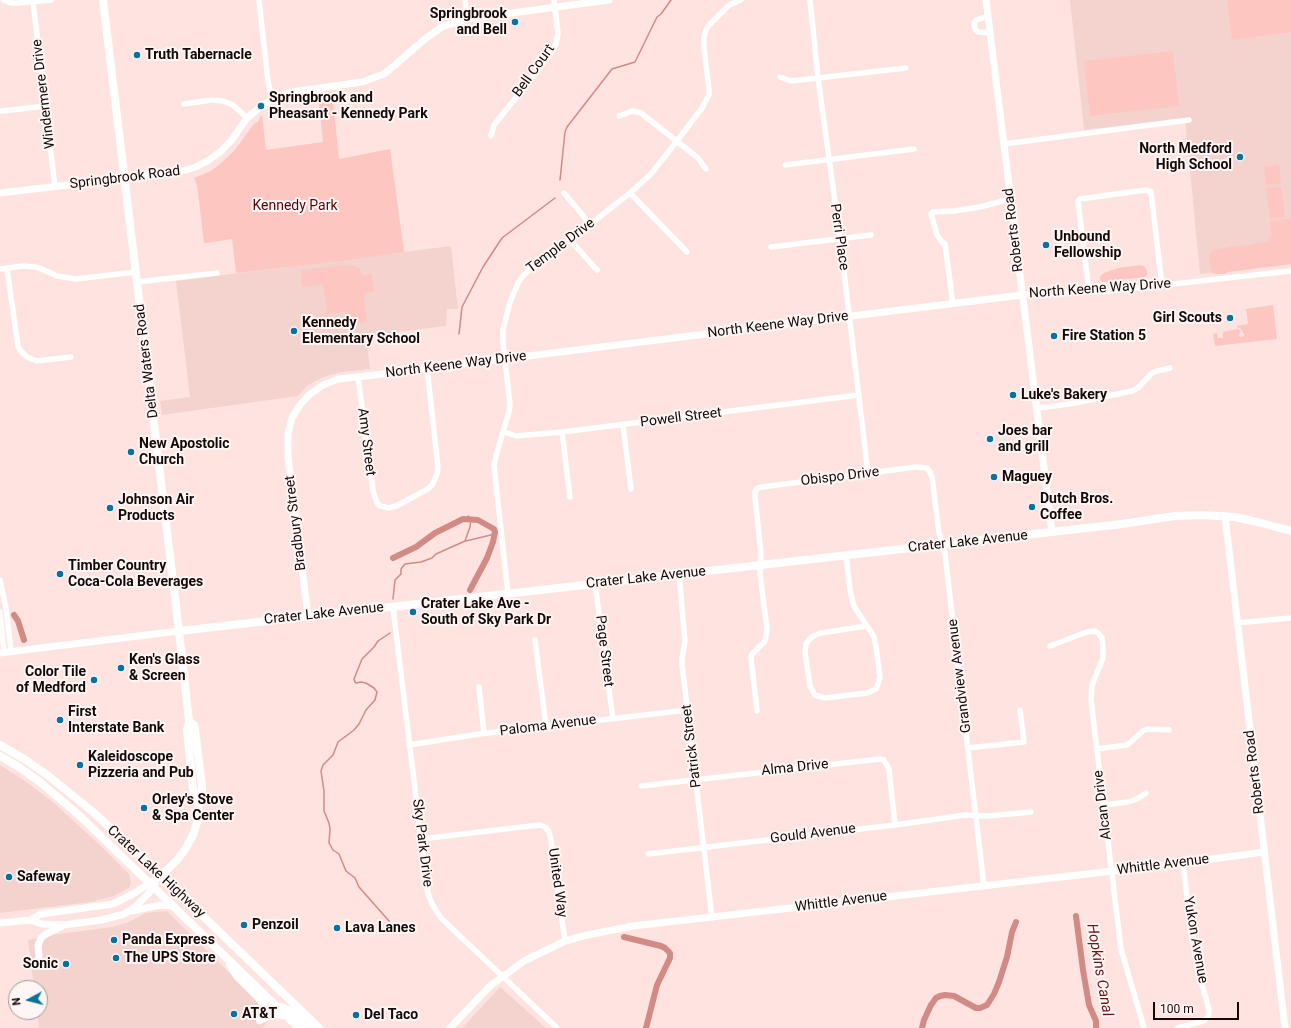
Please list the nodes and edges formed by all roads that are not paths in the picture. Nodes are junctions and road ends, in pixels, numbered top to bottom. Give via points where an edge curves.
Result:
1 (3, 0) edge
2 (51, 0) edge
3 (103, 0) edge
4 (259, 0) edge
5 (465, 0) edge
6 (554, 0) edge
7 (609, 0) edge
8 (741, 0) edge
9 (810, 0) edge
10 (986, 0) edge
11 (33, 2) junction
12 (555, 8) junction
13 (988, 16) junction
14 (467, 19) junction
15 (990, 33) junction
16 (906, 68) dead end
17 (780, 77) dead end
18 (818, 78) junction
19 (274, 98) junction
20 (184, 104) dead end
21 (46, 106) junction
22 (2, 111) dead end
23 (619, 116) dead end
24 (247, 118) junction
25 (1189, 120) dead end
26 (491, 136) dead end
27 (677, 141) junction
28 (1004, 144) junction
29 (914, 149) dead end
30 (828, 160) junction
31 (785, 165) dead end
32 (706, 169) dead end
33 (125, 178) junction
34 (55, 186) junction
35 (0, 193) edge
36 (564, 193) dead end
37 (630, 193) junction
38 (1010, 199) junction
39 (590, 224) junction
40 (871, 235) dead end
41 (840, 238) junction
42 (570, 240) junction
43 (771, 247) dead end
44 (687, 252) dead end
45 (0, 269) edge
46 (7, 269) junction
47 (597, 270) dead end
48 (1291, 270) edge
49 (136, 272) junction
50 (217, 273) dead end
51 (137, 282) junction
52 (1162, 285) junction
53 (1089, 292) junction
54 (1022, 295) junction
55 (953, 304) junction
56 (850, 316) junction
57 (71, 357) dead end
58 (505, 359) junction
59 (427, 368) junction
60 (1170, 368) dead end
61 (358, 377) junction
62 (859, 396) junction
63 (1037, 408) junction
64 (623, 425) junction
65 (289, 429) joint
66 (504, 432) junction
67 (562, 432) junction
68 (927, 468) joint
69 (868, 473) junction
70 (631, 489) dead end
71 (570, 497) dead end
72 (1225, 516) junction
73 (1052, 532) junction
74 (1291, 532) edge
75 (942, 544) junction
76 (846, 555) junction
77 (760, 565) junction
78 (679, 574) junction
79 (0, 580) edge
80 (595, 584) junction
81 (508, 594) junction
82 (393, 607) junction
83 (0, 612) edge
84 (308, 616) junction
85 (1291, 618) edge
86 (1237, 624) junction
87 (867, 626) junction
88 (179, 631) junction
89 (535, 640) dead end
90 (1050, 646) dead end
91 (5, 652) edge
92 (479, 687) dead end
93 (688, 710) junction
94 (1020, 710) dead end
95 (757, 711) dead end
96 (613, 719) junction
97 (546, 726) junction
98 (1169, 730) dead end
99 (484, 733) junction
100 (0, 745) edge
101 (410, 745) junction
102 (968, 748) junction
103 (1097, 749) junction
104 (0, 756) edge
105 (695, 779) junction
106 (641, 786) dead end
107 (1146, 792) dead end
108 (1104, 805) junction
109 (1031, 812) dead end
110 (977, 816) junction
111 (895, 825) junction
112 (421, 839) junction
113 (703, 847) junction
114 (1264, 852) junction
115 (648, 854) dead end
116 (1183, 863) junction
117 (1111, 871) junction
118 (161, 876) junction
119 (151, 885) junction
120 (984, 886) junction
121 (173, 906) junction
122 (124, 914) junction
123 (712, 918) junction
124 (30, 920) junction
125 (0, 923) edge
126 (64, 925) junction
127 (565, 941) junction
128 (225, 957) junction
129 (38, 965) dead end
130 (502, 976) junction
131 (274, 1004) junction
132 (287, 1016) junction
133 (299, 1028) edge
134 (309, 1028) edge
135 (319, 1028) edge
136 (450, 1028) edge
137 (557, 1028) edge
138 (1144, 1028) edge
139 (1178, 1028) edge
140 (1285, 1028) edge

1 - 11 street via 11,3
2 - 11 street
3 - 33 main road, Delta Waters Road
4 - 19 street via 268,82
5 - 14 street
6 - 12 street, Bell Court
7 - 12 street, Springbrook Road
8 - 27 street, Temple Drive via 729,6 706,30 704,48 709,95
9 - 18 street, Perri Place
10 - 13 street, Roberts Road
11 - 21 street, Windermere Drive
12 - 14 street, Springbrook Road
12 - 26 street, Bell Court via 558,33 556,44 494,125
13 - 15 street, Roberts Road
13 - 15 street via 976,20 974,24 978,32
14 - 19 street, Springbrook Road via 435,32 384,74 362,82 292,92
15 - 28 street, Roberts Road
16 - 18 street
17 - 18 street via 790,81
18 - 30 street, Perri Place
19 - 24 street, Springbrook Road
20 - 24 street via 223,101 233,105
21 - 22 street
21 - 34 street, Windermere Drive
23 - 27 street via 632,111 642,113
24 - 33 street, Springbrook Road via 220,152 196,167 179,172
25 - 28 street
27 - 32 street via 698,158
27 - 37 street, Temple Drive via 651,174
28 - 38 street, Roberts Road
29 - 30 street
30 - 31 street
30 - 41 street, Perri Place
33 - 34 street, Springbrook Road
33 - 49 main road, Delta Waters Road
34 - 35 street, Springbrook Road
36 - 39 street
37 - 39 street, Temple Drive
37 - 44 street
38 - 54 street, Roberts Road
38 - 55 street via 980,207 931,214 937,235 945,244
39 - 42 street, Temple Drive
40 - 41 street
41 - 43 street
41 - 56 street, Perri Place
42 - 47 street
42 - 58 street, Temple Drive via 531,268 518,283 503,330
45 - 46 street
46 - 49 street via 35,267 57,276 76,279
46 - 57 street via 20,350 27,357 37,361
48 - 52 street, North Keene Way Drive
49 - 51 main road, Delta Waters Road
50 - 51 street
51 - 88 main road, Delta Waters Road
52 - 53 street, North Keene Way Drive
52 - 53 street via 1151,192 1146,190 1078,201
53 - 54 street, North Keene Way Drive via 1061,291
54 - 55 street, North Keene Way Drive
54 - 63 street, Roberts Road
55 - 56 street, North Keene Way Drive
56 - 58 street, North Keene Way Drive
56 - 62 street, Perri Place
58 - 59 street, North Keene Way Drive
58 - 66 street, Temple Drive via 510,405
59 - 61 street, North Keene Way Drive
59 - 61 street, Amy Street via 437,474 428,489 389,508 377,503 373,491
60 - 63 street via 1152,373 1132,391
61 - 65 street, North Keene Way Drive via 338,380 315,390 300,405
62 - 64 street, Powell Street
62 - 69 street, Perri Place
63 - 73 street, Roberts Road
64 - 67 street, Powell Street
64 - 70 street
65 - 84 street, Bradbury Street via 288,457
66 - 67 street, Powell Street via 516,436
66 - 81 street, Temple Drive via 494,472
67 - 71 street
68 - 69 street, Obispo Drive
68 - 75 street, Grandview Avenue via 932,477
69 - 77 street, Obispo Drive via 758,488 754,497
72 - 73 main road, Crater Lake Avenue via 1176,516
72 - 74 main road, Crater Lake Avenue
72 - 86 street, Roberts Road
73 - 75 main road, Crater Lake Avenue
75 - 76 main road, Crater Lake Avenue
75 - 102 street, Grandview Avenue
76 - 77 main road, Crater Lake Avenue
76 - 87 street via 852,602
77 - 78 main road, Crater Lake Avenue
77 - 95 street via 767,629 764,641 751,658
78 - 80 main road, Crater Lake Avenue
78 - 93 street, Patrick Street via 686,641 682,664
79 - 91 street via 6,608
80 - 81 main road, Crater Lake Avenue
80 - 96 street, Page Street
81 - 82 main road, Crater Lake Avenue
82 - 84 main road, Crater Lake Avenue
82 - 101 street, Sky Park Drive
83 - 91 street
84 - 88 main road, Crater Lake Avenue
85 - 86 street
86 - 114 street, Roberts Road
87 - 87 street via 874,636 876,646 880,678 876,689 867,693 825,698 815,695 810,686 805,652 809,640 821,633
88 - 91 street, Crater Lake Avenue
88 - 118 main road, Delta Waters Road via 189,721 195,730 202,794 193,835 178,859
89 - 97 street
90 - 103 street, Alcan Drive via 1088,632 1095,631 1100,635 1103,658 1092,685 1091,700
92 - 99 street
93 - 96 street, Paloma Avenue
93 - 105 street, Patrick Street
94 - 102 street via 1024,742
96 - 97 street, Paloma Avenue
97 - 99 street, Paloma Avenue
98 - 103 street via 1148,729 1127,744
99 - 101 street, Paloma Avenue
100 - 118 main road, Crater Lake Highway via 68,791
101 - 112 street, Sky Park Drive
102 - 110 street, Grandview Avenue
103 - 108 street, Alcan Drive
104 - 119 main road, Crater Lake Highway via 61,799
105 - 106 street, Alma Drive
105 - 111 street, Alma Drive via 884,760 889,769
105 - 113 street, Patrick Street
107 - 108 street via 1132,801
108 - 117 street, Alcan Drive
109 - 110 street, Gould Avenue
110 - 111 street, Gould Avenue via 965,815
110 - 120 street, Grandview Avenue
111 - 113 street, Gould Avenue
112 - 127 street, United Way via 540,825 545,827 551,840
112 - 130 street, Sky Park Drive via 428,894 436,912
113 - 115 street, Gould Avenue
113 - 123 street, Patrick Street
114 - 116 street, Whittle Avenue
114 - 140 street, Roberts Road
116 - 117 street, Whittle Avenue
116 - 139 street, Yukon Avenue via 1192,939 1209,1009 1208,1017 1203,1021
117 - 120 street, Whittle Avenue
117 - 138 street, Alcan Drive via 1121,949
118 - 119 street, Delta Waters Road
118 - 135 main road, Crater Lake Highway
119 - 121 main road, Crater Lake Highway
119 - 122 street, Delta Waters Road via 149,893
119 - 124 street, Delta Waters Road via 113,904 41,914
120 - 123 street, Whittle Avenue
121 - 122 street via 154,905
121 - 128 main road, Crater Lake Highway
122 - 126 street, Delta Waters Road
123 - 127 street, Whittle Avenue via 633,926
124 - 125 street, Delta Waters Road
124 - 126 street, Delta Waters Road via 42,924
126 - 129 street via 41,938 38,946
127 - 130 street, Whittle Avenue via 524,961
128 - 131 main road, Crater Lake Highway
128 - 132 main road via 237,976 260,998 264,1009 260,1020 270,1015
130 - 136 street, Whittle Avenue
130 - 137 street, Sky Park Drive
131 - 132 main road, Crater Lake Highway
131 - 134 main road via 292,1012
132 - 133 main road, Crater Lake Highway

